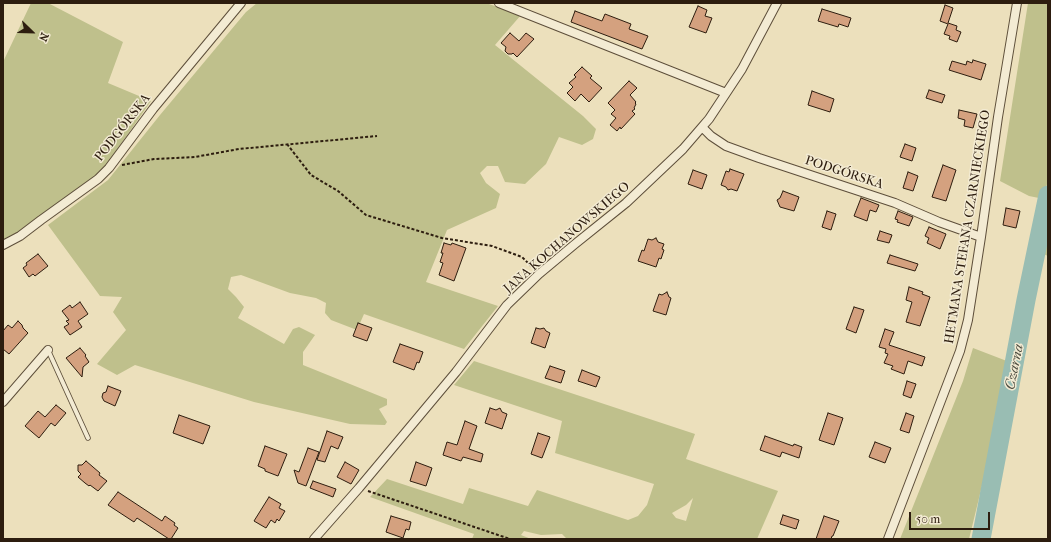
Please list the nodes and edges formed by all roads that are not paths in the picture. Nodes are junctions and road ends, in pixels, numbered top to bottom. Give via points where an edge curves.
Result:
1 (241, 3) edge
2 (499, 3) edge
3 (777, 3) edge
4 (1017, 3) edge
5 (726, 93) junction
6 (702, 127) junction
7 (981, 237) junction
8 (3, 245) edge
9 (48, 350) joint
10 (3, 402) edge
11 (88, 438) dead end
12 (314, 539) edge
13 (888, 539) edge

1 - 8 street, PODGÓRSKA via 153,109 109,168 98,179 20,236
2 - 5 street
3 - 5 street, JANA KOCHANOWSKIEGO via 742,69
4 - 7 street, HETMANA STEFANA CZARNIECKIEGO
5 - 6 street, JANA KOCHANOWSKIEGO
6 - 7 street, PODGÓRSKA via 726,146 895,202
6 - 12 street, JANA KOCHANOWSKIEGO via 683,149 626,203 539,274 507,306 456,372
7 - 13 street, HETMANA STEFANA CZARNIECKIEGO via 968,320 960,351
9 - 10 street
9 - 11 lane

